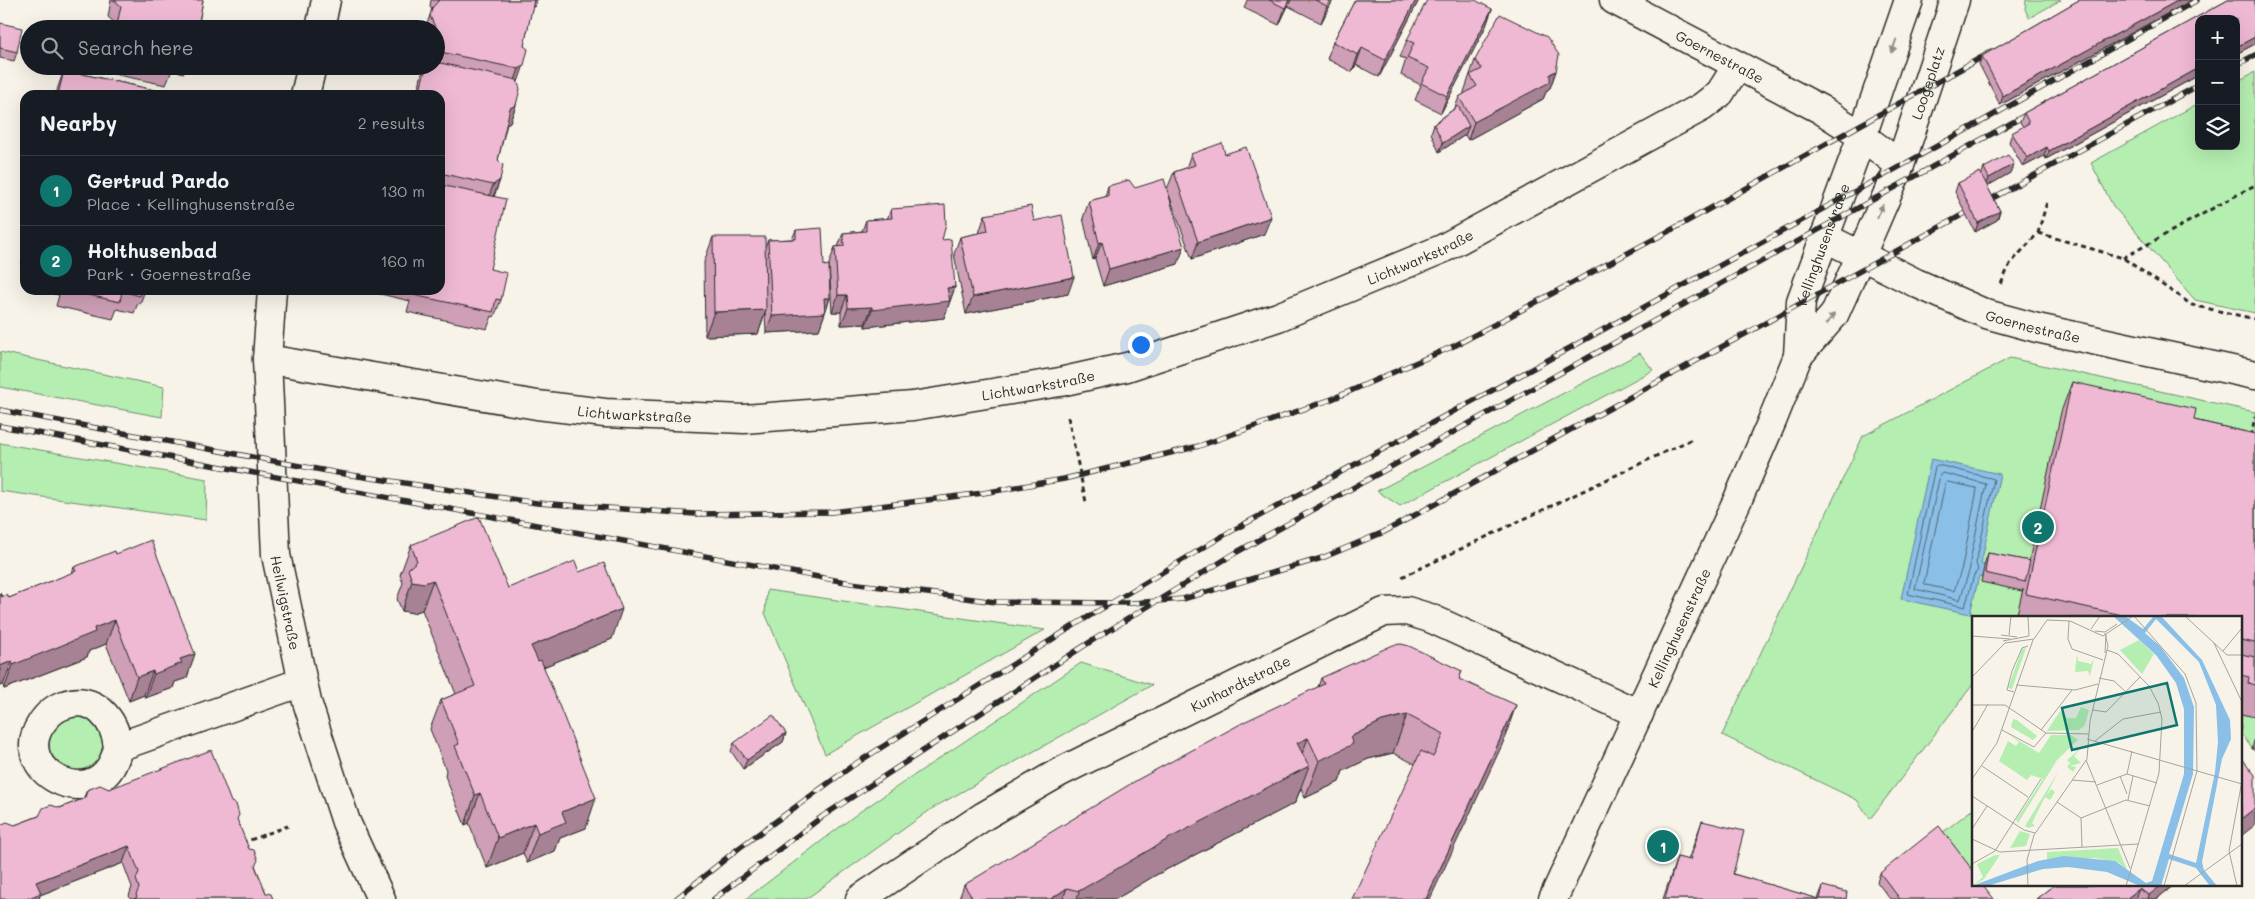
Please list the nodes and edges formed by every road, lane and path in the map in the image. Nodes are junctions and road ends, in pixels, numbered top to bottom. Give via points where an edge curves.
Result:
1 (326, 0) edge
2 (1614, 0) edge
3 (1910, 0) edge
4 (1955, 0) edge
5 (322, 20) edge
6 (1737, 66) junction
7 (310, 75) edge
8 (307, 90) edge
9 (1862, 136) junction
10 (1900, 166) junction
11 (2255, 185) edge
12 (2046, 202) dead end
13 (2038, 233) junction
14 (1824, 237) junction
15 (1861, 255) junction
16 (2123, 258) junction
17 (1999, 287) dead end
18 (272, 295) edge
19 (2255, 319) edge
20 (1798, 356) junction
21 (267, 359) junction
22 (2255, 375) edge
23 (1068, 417) dead end
24 (2255, 417) edge
25 (1692, 439) dead end
26 (2249, 442) edge
27 (1086, 502) dead end
28 (1396, 611) junction
29 (302, 682) junction
30 (1639, 714) junction
31 (118, 746) dead end
32 (288, 826) dead end
33 (235, 846) edge
34 (864, 898) edge
35 (381, 899) edge
36 (1553, 899) edge

1 - 5 street
2 - 6 street, Goernestraße
3 -> 9 street
4 - 10 street, Loogeplatz
6 - 9 street, Goernestraße via 1820,109
6 - 21 street, Lichtwarkstraße via 1720,92 1702,107 1442,249 1278,317 1128,367 1060,382 913,406 744,419 605,413 537,405
7 - 8 street
9 - 10 street, Goernestraße
9 - 14 street, Kellinghusenstraße
15 -> 10 street, Kellinghusenstraße
11 - 16 path
12 - 13 path
13 - 16 path
13 - 17 path via 2010,264
14 - 15 street, Goernestraße
14 - 20 street, Kellinghusenstraße via 1801,301
20 -> 15 street, Kellinghusenstraße via 1834,315
15 - 22 street, Goernestraße via 1986,314
16 - 19 path via 2192,305
18 - 21 street, Heilwigstraße
20 - 30 street, Kellinghusenstraße via 1738,499
21 - 29 street, Heilwigstraße via 276,555
23 - 27 path
24 - 26 path
25 - 28 path via 1401,577
28 - 30 street, Kunhardtstraße via 1430,618
28 - 34 street, Kunhardtstraße via 1374,616 1060,772 984,816
29 - 31 street
29 - 35 street, Heilwigstraße via 346,822
30 - 36 street, Kellinghusenstraße
32 - 33 path

